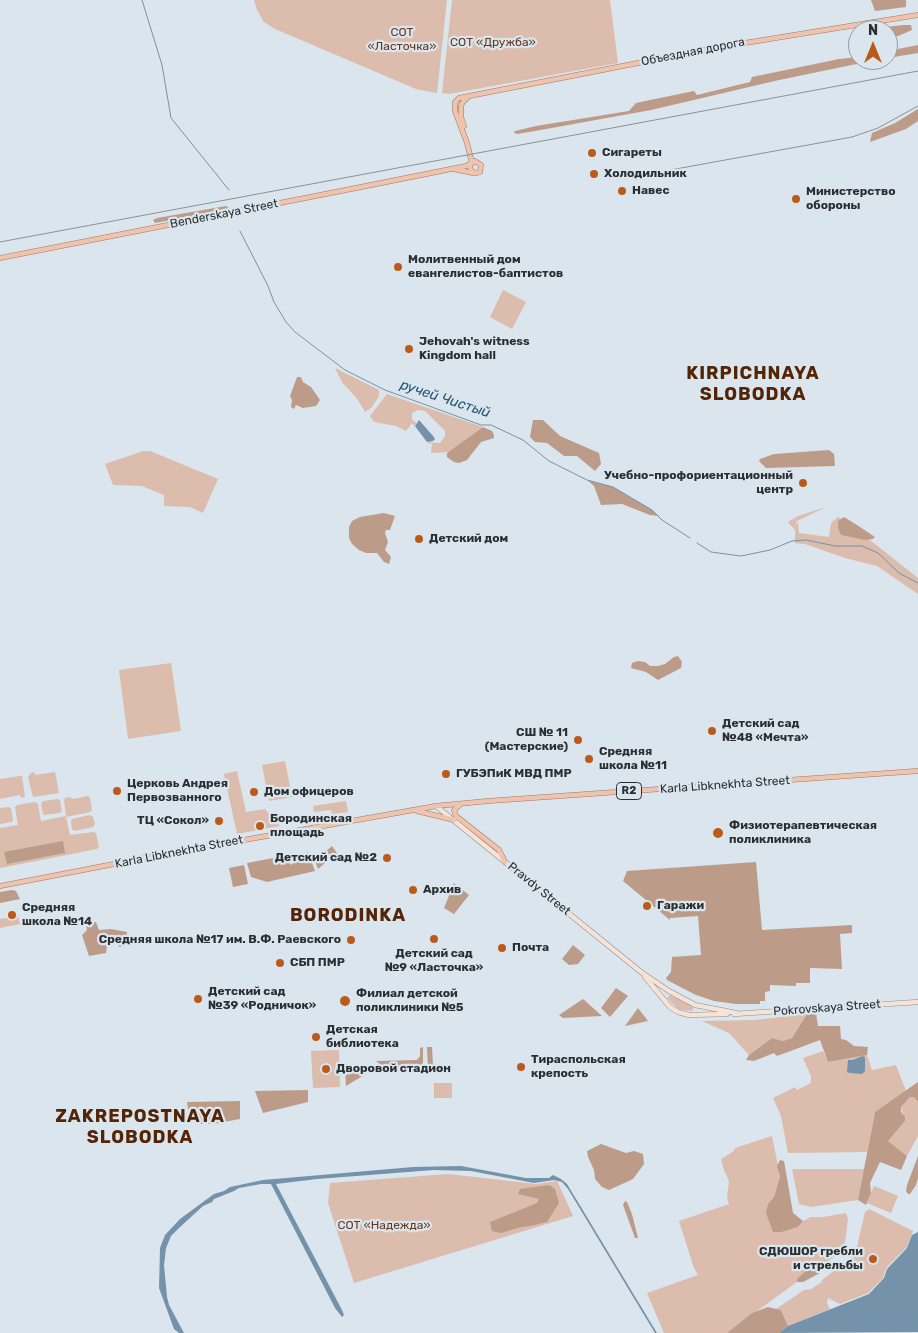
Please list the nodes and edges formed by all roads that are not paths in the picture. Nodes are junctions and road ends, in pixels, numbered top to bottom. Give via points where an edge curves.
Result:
1 (918, 15) edge
2 (473, 162) junction
3 (448, 169) junction
4 (474, 173) junction
5 (0, 258) edge
6 (918, 771) edge
7 (462, 803) junction
8 (436, 806) junction
9 (413, 810) junction
10 (454, 820) junction
11 (505, 862) junction
12 (0, 886) edge
13 (641, 972) junction
14 (669, 992) junction
15 (663, 998) junction
16 (918, 1002) edge
17 (695, 1005) junction
18 (684, 1014) joint
19 (736, 1014) junction
20 (694, 1015) junction

1 - 2 main road, Объездная дорога via 720,47 469,96 456,101 454,108
2 - 3 main road, Benderskaya Street
2 - 4 main road via 470,169
2 - 4 main road via 481,164 482,169
3 - 4 main road
3 - 5 main road, Benderskaya Street
6 - 7 main road, Karla Libknekhta Street / R2
7 - 8 main road, Karla Libknekhta Street / R2
7 - 11 main road via 454,810 456,816 499,850
8 - 9 main road, Karla Libknekhta Street / R2
8 - 10 main road, Pravdy Street
9 - 10 main road
9 - 12 main road, Karla Libknekhta Street / R2
10 - 11 main road, Pravdy Street
11 - 13 main road, Pravdy Street
13 - 14 main road, Pravdy Street
13 - 15 main road, Pravdy Street
14 - 15 main road via 665,992
14 - 17 main road, Pravdy Street
15 - 18 main road, Pravdy Street via 673,1009
16 - 19 main road, Pokrovskaya Street
17 - 19 main road, Pokrovskaya Street
17 - 20 main road
18 - 20 main road, Pokrovskaya Street
19 - 20 main road, Pokrovskaya Street

